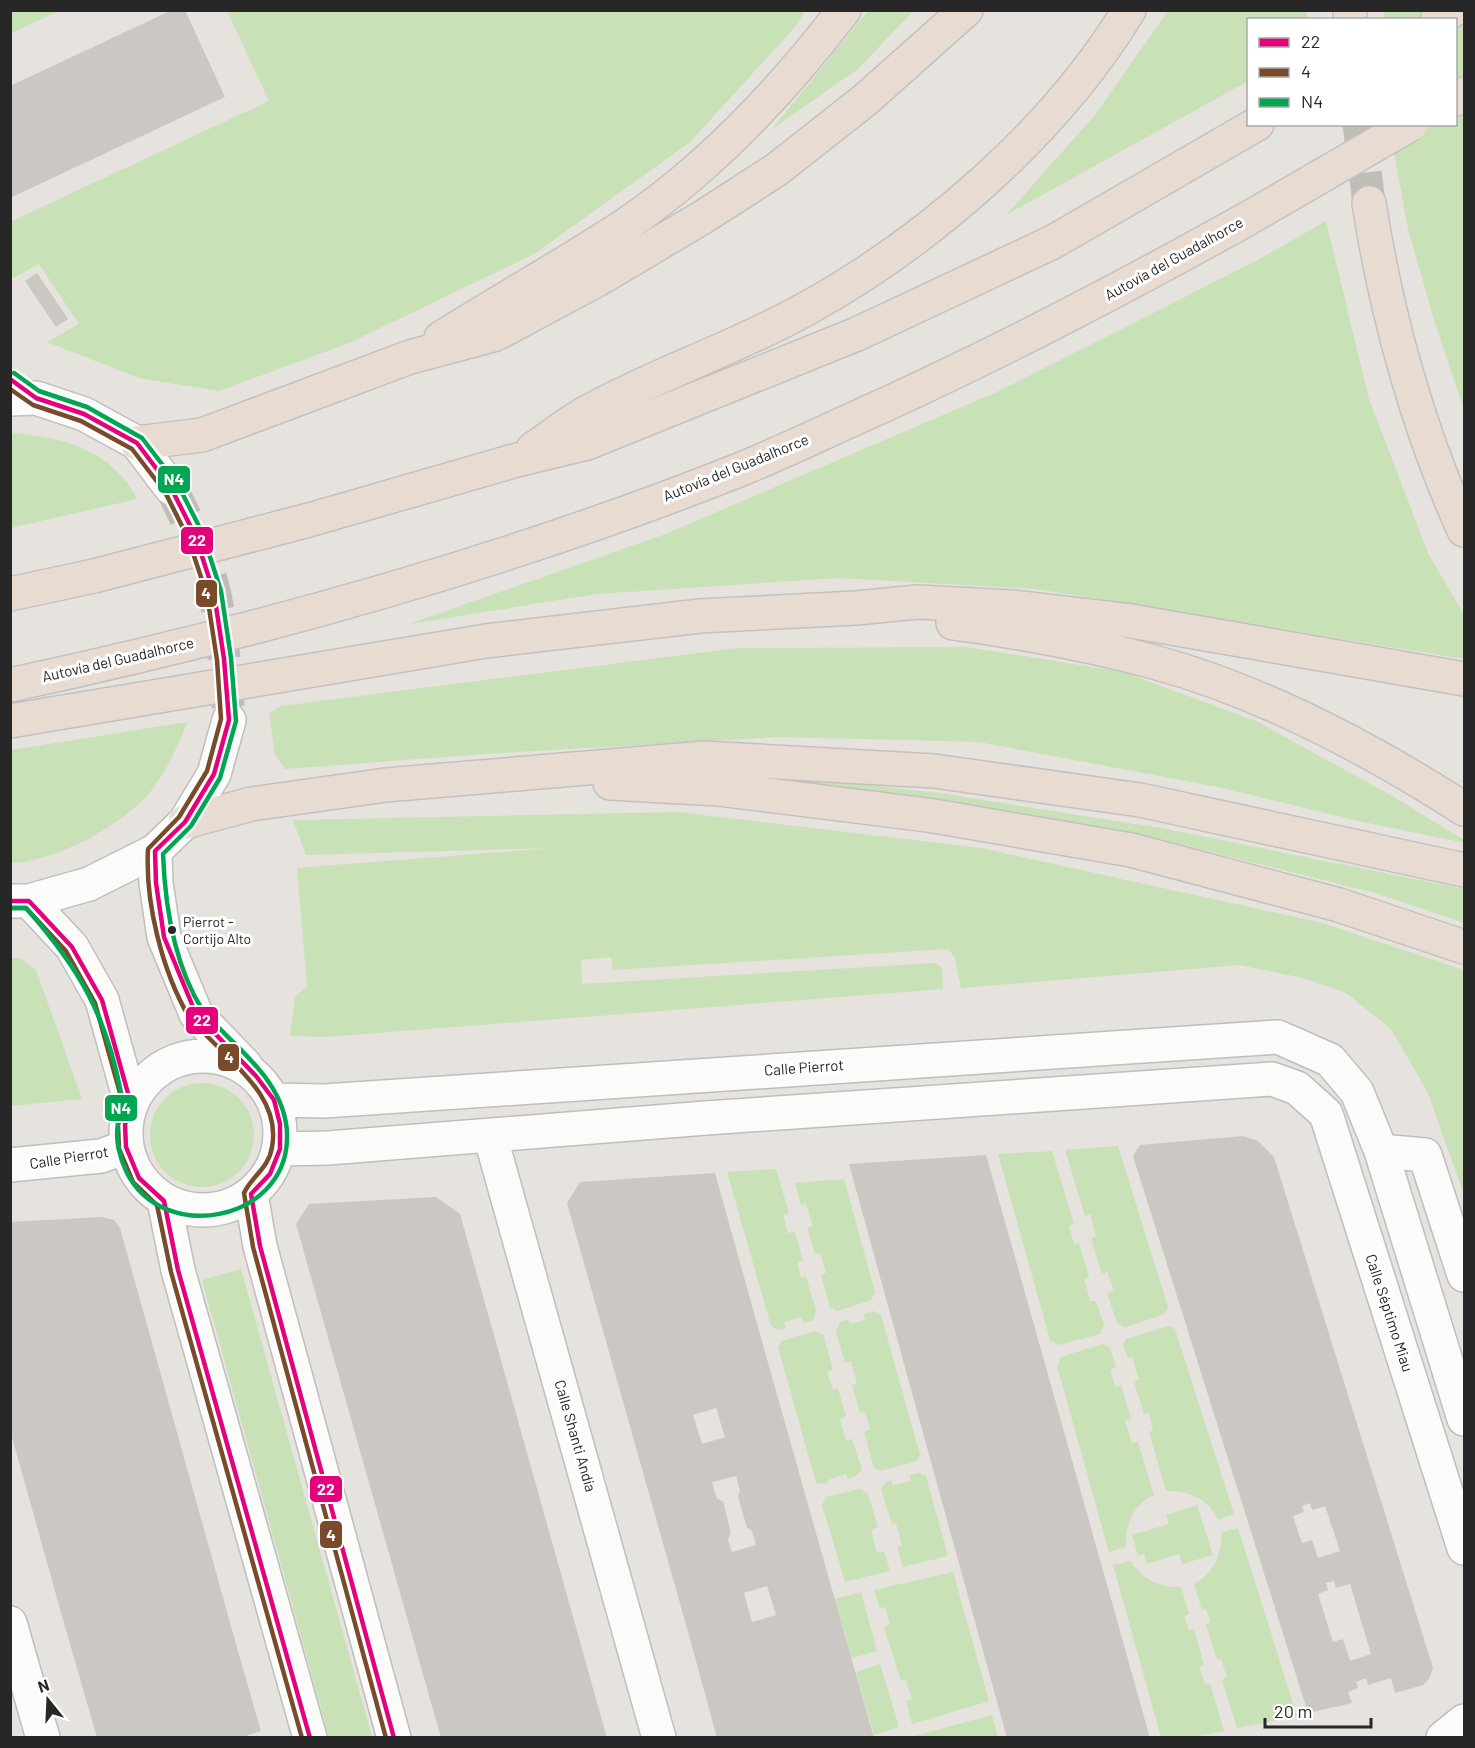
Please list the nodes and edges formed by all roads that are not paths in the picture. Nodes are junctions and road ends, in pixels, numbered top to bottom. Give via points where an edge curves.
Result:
1 (844, 10) edge
2 (966, 10) edge
3 (1129, 10) edge
4 (1453, 10) edge
5 (1440, 18) edge
6 (1408, 126) edge
7 (1245, 132) edge
8 (1369, 203) tunnel mouth
9 (410, 357) junction
10 (19, 392) edge
11 (137, 443) junction
12 (517, 459) junction
13 (171, 488) tunnel mouth
14 (1464, 530) edge
15 (10, 594) edge
16 (856, 608) junction
17 (1464, 679) edge
18 (10, 685) edge
19 (229, 720) tunnel mouth
20 (10, 721) edge
21 (504, 777) junction
22 (1464, 809) edge
23 (185, 822) junction
24 (155, 850) junction
25 (1464, 870) edge
26 (20, 901) edge
27 (1464, 947) edge
28 (265, 1088) junction
29 (130, 1104) junction
30 (490, 1135) junction
31 (126, 1147) junction
32 (280, 1149) junction
33 (1381, 1151) junction
34 (10, 1165) edge
35 (251, 1194) junction
36 (164, 1201) junction
37 (1464, 1275) edge
38 (1464, 1419) edge
39 (1464, 1548) edge
40 (10, 1623) edge
41 (1464, 1721) edge
42 (1464, 1733) edge
43 (43, 1737) edge
44 (310, 1737) edge
45 (394, 1737) edge
46 (659, 1737) edge
47 (1445, 1737) edge

1 - 9 highway via 802,64 696,169 625,225
2 - 9 highway via 776,170 703,217 496,334
3 - 12 highway via 1060,103 988,180 889,257 804,310 585,414
4 - 5 highway
6 - 18 highway, Autovía del Guadalhorce, bridge via 1110,296 976,363 740,470 528,545 321,609
7 - 12 highway via 1053,242 857,334 586,443
8 - 14 highway via 1378,262 1406,366 1443,483
9 - 11 highway via 202,435
10 - 11 street via 84,414
11 - 13 street
12 - 15 highway via 309,520
16 - 17 highway via 918,602 1012,607 1131,621
16 - 20 highway via 699,616 486,641
16 - 22 highway via 1019,632 1154,662 1261,700 1304,720 1358,746
19 - 23 street via 214,774
21 - 23 highway via 386,785 251,804
21 - 25 highway via 704,758 934,771 1140,800
21 - 27 highway via 718,789 928,815 1131,850 1338,905
23 - 24 street
24 - 26 street via 89,884
24 - 28 street via 164,937 195,1014
26 - 29 street via 72,947 102,1000
28 - 29 street via 235,1063 219,1058 186,1058 163,1067 144,1083
28 - 32 street via 280,1124
28 - 33 street, Calle Pierrot via 324,1101 1278,1037 1330,1060 1357,1092
29 - 31 street via 125,1125
30 - 32 street
30 - 39 street, Calle Séptimo Miau via 1215,1082 1272,1079 1297,1088 1326,1114
30 - 46 street, Calle Shanti Andía
31 - 34 street, Calle Pierrot via 101,1156
31 - 36 street via 139,1178
32 - 35 street via 270,1174
33 - 37 street via 1425,1155
33 - 38 street
35 - 36 street via 224,1208 193,1211
35 - 45 street via 260,1246
36 - 44 street via 178,1270
40 - 43 street
41 - 47 street
42 - 47 street

